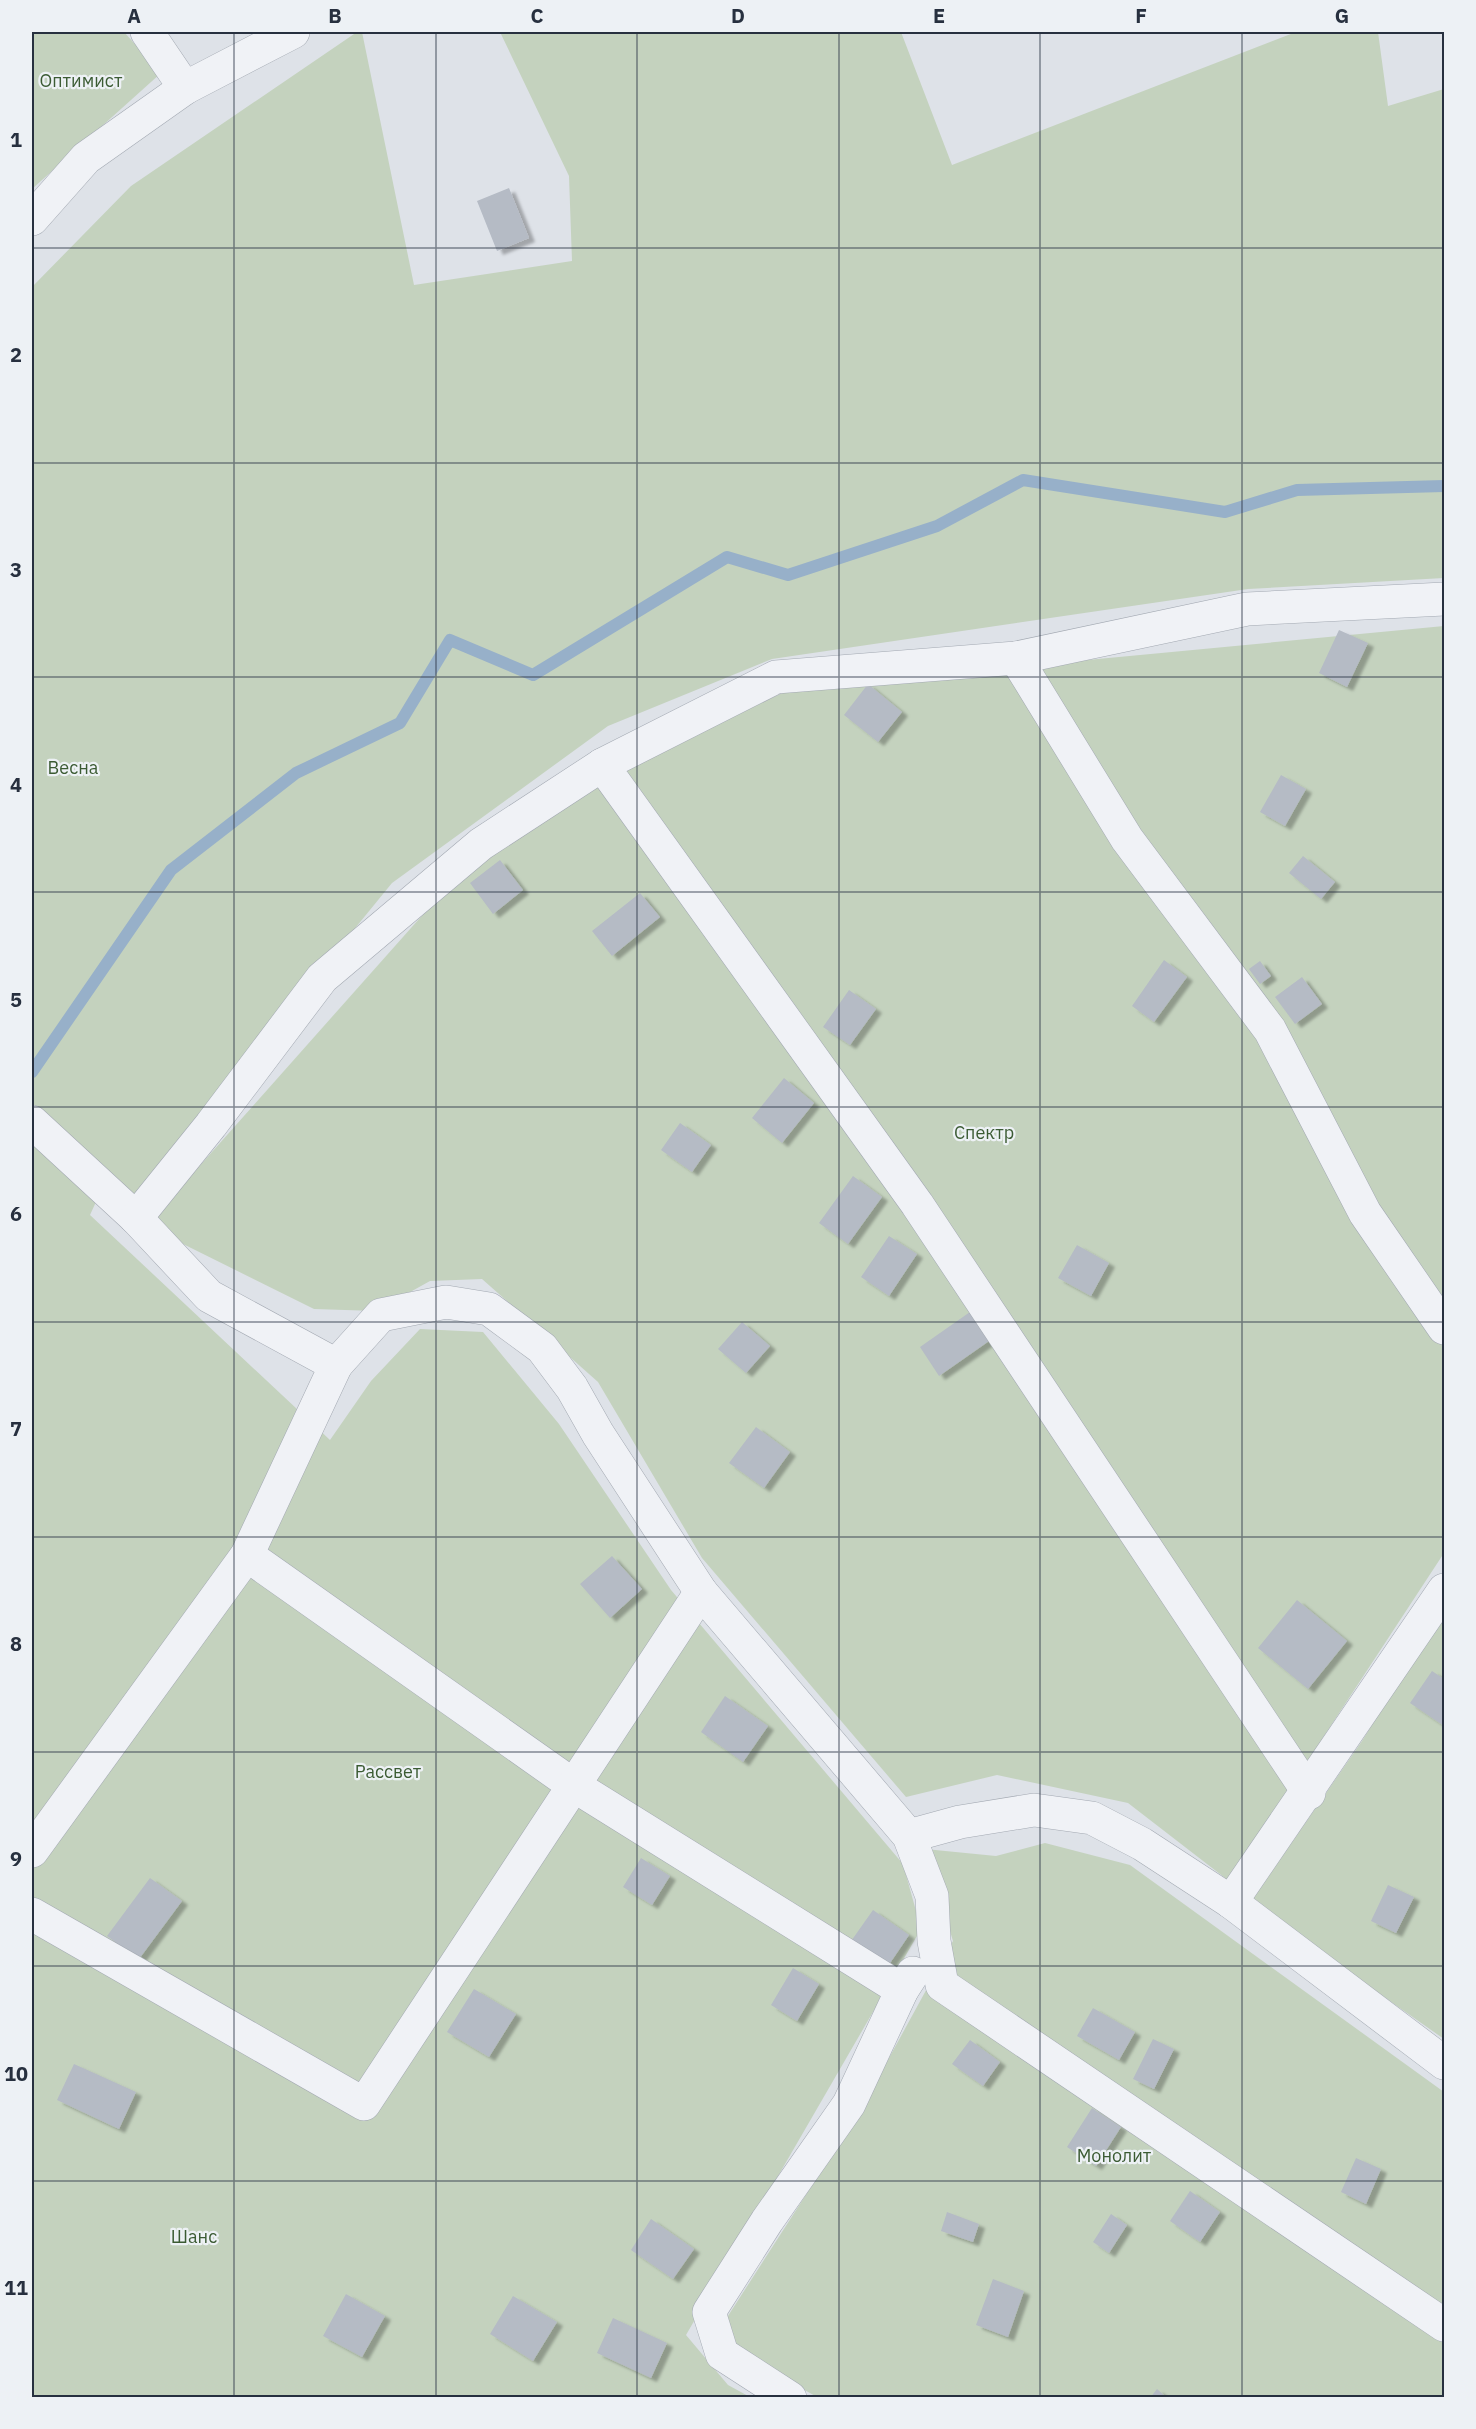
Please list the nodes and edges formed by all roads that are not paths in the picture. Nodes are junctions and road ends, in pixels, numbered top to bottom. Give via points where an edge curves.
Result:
1 (147, 32) edge
2 (293, 32) edge
3 (185, 88) junction
4 (32, 219) edge
5 (1444, 599) edge
6 (1016, 658) junction
7 (602, 765) junction
8 (32, 1122) edge
9 (136, 1218) junction
10 (1444, 1328) edge
11 (336, 1365) junction
12 (247, 1555) junction
13 (1444, 1590) edge
14 (701, 1592) junction
15 (573, 1785) junction
16 (1309, 1793) junction
17 (909, 1836) junction
18 (32, 1851) edge
19 (1232, 1902) junction
20 (32, 1914) edge
21 (934, 1941) junction
22 (902, 1990) junction
23 (1444, 2062) edge
24 (1444, 2325) edge
25 (790, 2397) edge

1 - 3 street
2 - 3 street
3 - 4 street via 86,158
5 - 6 street via 1247,609
6 - 7 street via 776,677
6 - 10 street via 1127,839 1270,1030 1365,1213
7 - 9 street via 481,844 322,978
7 - 16 street via 917,1204
8 - 9 street
9 - 11 street via 209,1296
11 - 12 street
11 - 14 street via 381,1316 446,1302 489,1309 542,1348 572,1388
12 - 15 street
12 - 18 street
13 - 16 street
14 - 15 street
14 - 17 street
15 - 20 street via 364,2104
15 - 22 street
16 - 19 street
17 - 19 street via 960,1822 1034,1810 1092,1818 1142,1844
17 - 21 street via 932,1896
19 - 23 street
21 - 22 street
21 - 24 street via 942,1985
22 - 25 street via 849,2104 709,2312 722,2354

